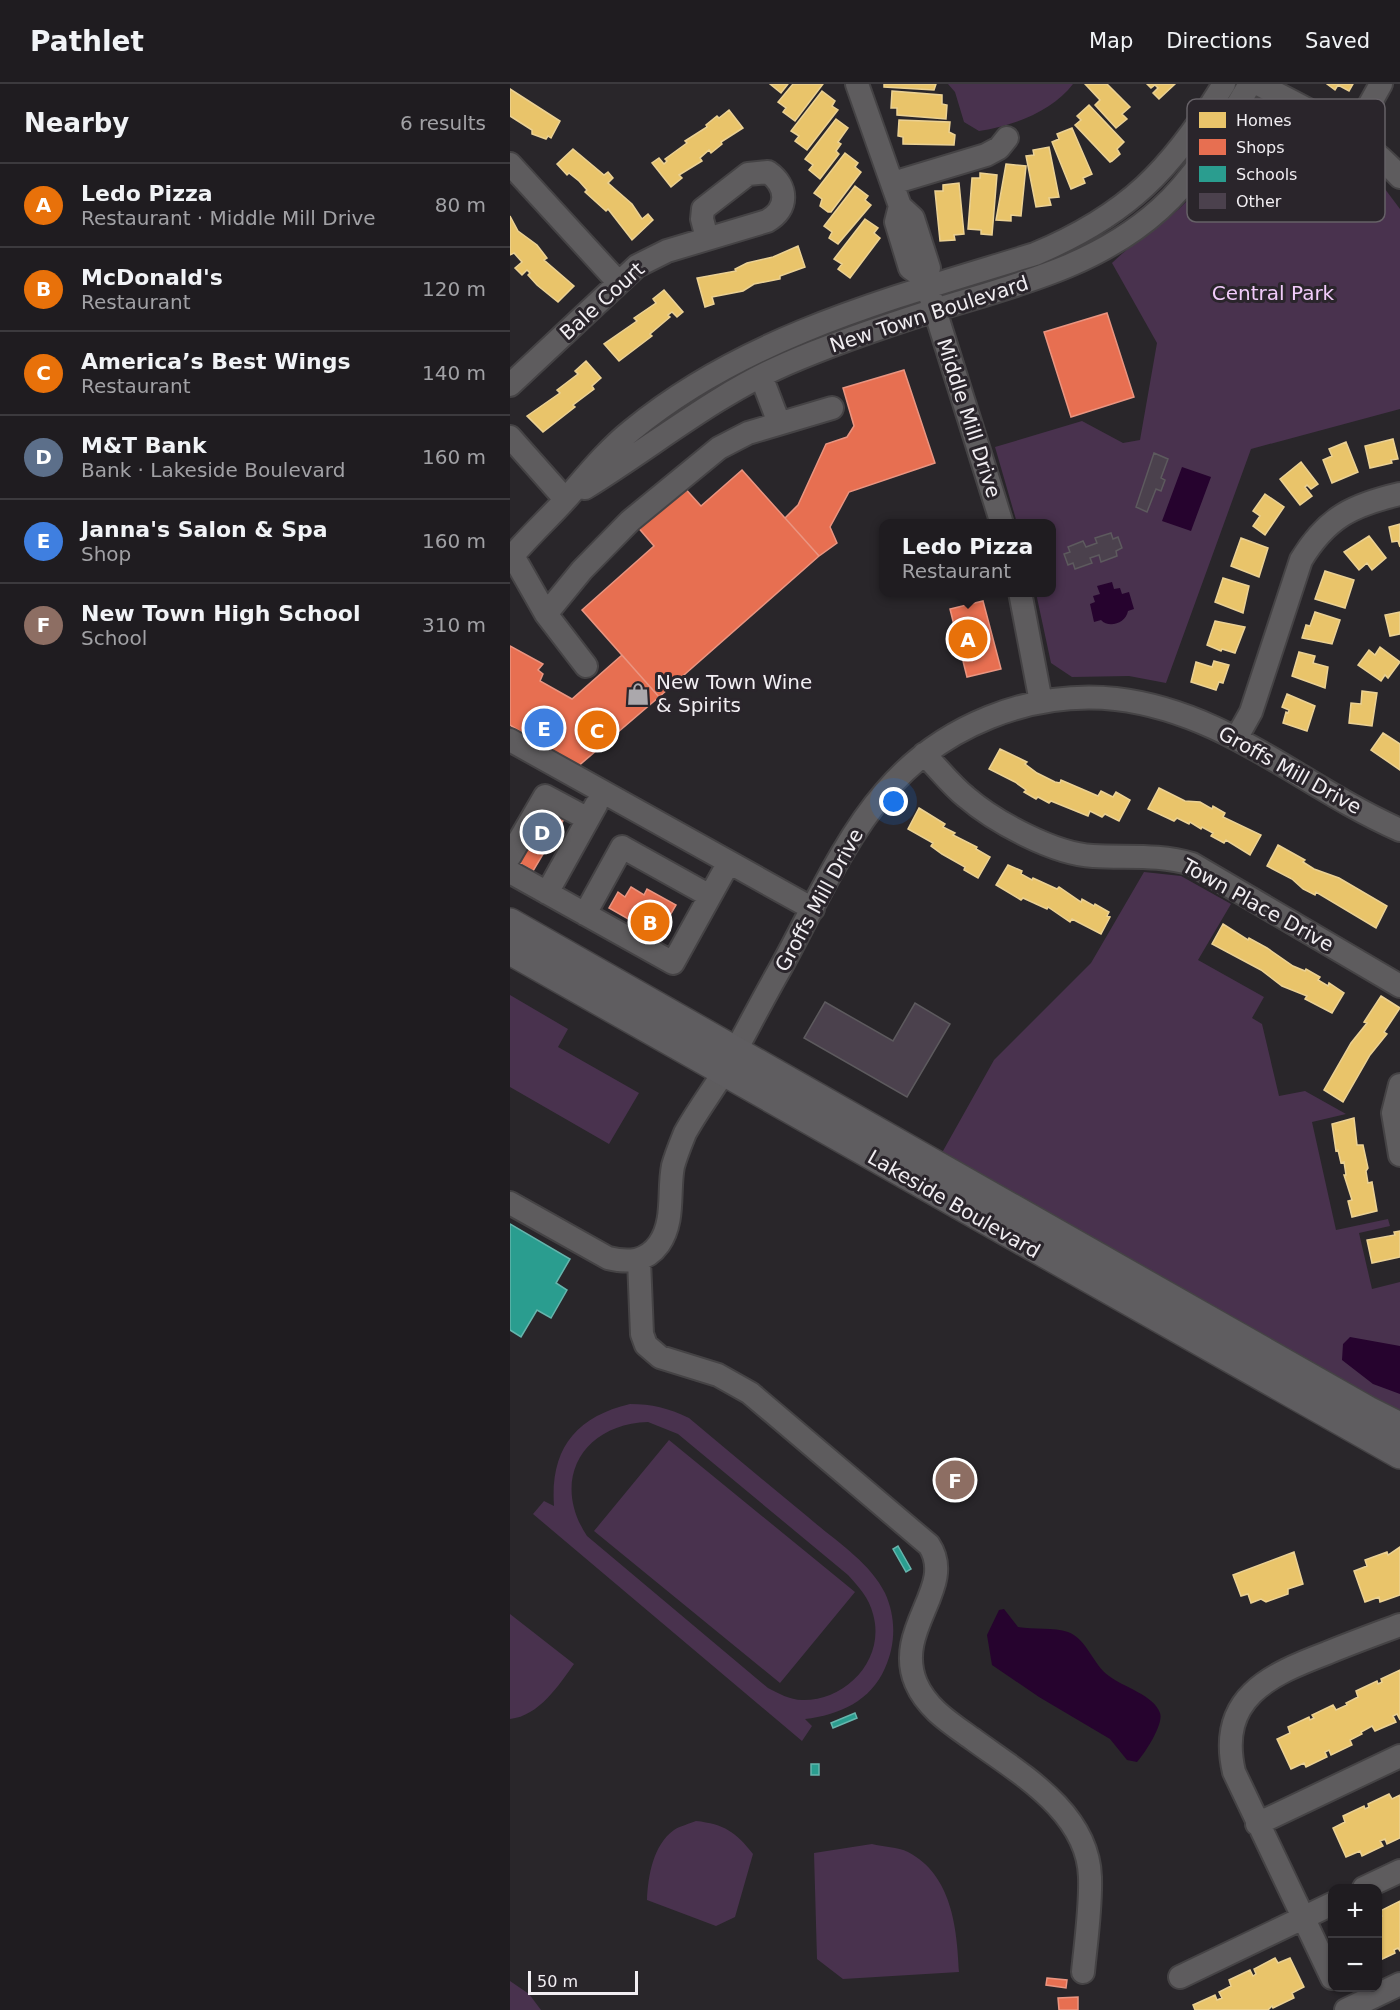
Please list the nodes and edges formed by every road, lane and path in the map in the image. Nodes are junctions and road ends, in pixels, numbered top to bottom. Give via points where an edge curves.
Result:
1 (857, 84) edge
2 (1224, 84) edge
3 (1250, 84) edge
4 (1258, 84) edge
5 (1381, 84) edge
6 (1215, 99) edge
7 (1241, 99) edge
8 (1285, 99) edge
9 (1373, 99) edge
10 (1007, 138) dead end
11 (1187, 141) edge
12 (1385, 161) edge
13 (510, 164) edge
14 (1400, 177) edge
15 (1187, 180) edge
16 (893, 183) junction
17 (706, 238) dead end
18 (619, 283) junction
19 (925, 283) junction
20 (935, 310) junction
21 (761, 376) junction
22 (510, 385) edge
23 (832, 408) dead end
24 (779, 423) junction
25 (510, 437) edge
26 (1400, 494) edge
27 (566, 499) junction
28 (1000, 519) edge
29 (511, 557) edge
30 (1021, 597) edge
31 (546, 614) junction
32 (586, 666) dead end
33 (1041, 702) junction
34 (1237, 737) junction
35 (510, 740) edge
36 (924, 754) junction
37 (603, 792) junction
38 (588, 819) junction
39 (1400, 830) edge
40 (510, 856) edge
41 (729, 862) junction
42 (510, 872) edge
43 (547, 893) junction
44 (710, 896) junction
45 (813, 909) junction
46 (585, 914) junction
47 (510, 922) edge
48 (510, 951) edge
49 (1400, 986) edge
50 (729, 1062) junction
51 (1400, 1085) edge
52 (1400, 1155) edge
53 (510, 1203) edge
54 (639, 1260) junction
55 (1400, 1426) edge
56 (1400, 1455) edge
57 (1400, 1624) edge
58 (1400, 1756) edge
59 (1257, 1824) junction
60 (1400, 1871) edge
61 (1372, 1884) edge
62 (1328, 1906) edge
63 (1303, 1918) junction
64 (1328, 1970) edge
65 (1083, 1972) dead end
66 (1180, 1977) dead end
67 (1400, 1984) edge
68 (1339, 1992) edge
69 (1347, 2010) edge

1 - 16 street, Middle Mill Drive
2 - 6 street, New Town Boulevard
3 - 7 street, New Town Boulevard
4 - 8 street
5 - 9 street
10 - 16 street via 999,148 986,154
11 - 19 street, New Town Boulevard via 1145,189 1067,241 1035,254
12 - 14 street
13 - 18 street
15 - 20 street, New Town Boulevard via 1161,209 1134,230 1077,264
16 - 19 street, Middle Mill Drive via 900,206 896,222 910,268
17 - 18 street, Bale Court via 650,258
18 - 22 street, Bale Court
19 - 20 street, Middle Mill Drive
19 - 27 street, New Town Boulevard via 775,342 676,397 594,465
20 - 21 street, New Town Boulevard via 831,345
20 - 28 street, Middle Mill Drive
21 - 24 street
21 - 27 street, New Town Boulevard
23 - 24 street
24 - 31 street via 719,448 679,479 630,521
25 - 27 street
26 - 34 street via 1347,511 1313,541 1301,560 1251,712
27 - 29 street, New Town Boulevard
29 - 31 street
30 - 33 street
31 - 32 street
33 - 34 street, Groffs Mill Drive via 1078,698 1146,703
33 - 36 street, Groffs Mill Drive via 972,724
34 - 39 street, Groffs Mill Drive
35 - 37 street
36 - 45 street, Groffs Mill Drive via 889,787 865,818
36 - 49 street, Town Place Drive via 987,813 1057,850 1092,856 1160,856 1192,864
37 - 38 street
37 - 41 street
38 - 40 street via 545,796
38 - 43 street
41 - 44 street
41 - 45 street
42 - 43 street
43 - 46 street
44 - 46 street via 622,847
44 - 46 street via 673,963
45 - 50 street, Groffs Mill Drive
47 - 50 main road, Lakeside Boulevard
48 - 50 main road, Lakeside Boulevard
50 - 54 street, Groffs Mill Drive via 678,1153 664,1235 657,1247
50 - 55 main road, Lakeside Boulevard
50 - 56 main road, Lakeside Boulevard
51 - 52 street via 1393,1113
53 - 54 street via 608,1258
54 - 65 street via 642,1334 652,1352 718,1375 750,1393 936,1555 938,1577 912,1639 911,1666 916,1683 936,1711 1034,1784 1080,1838 1090,1875
57 - 59 street via 1272,1676 1245,1701 1234,1728 1231,1756
58 - 59 street
59 - 63 street
60 - 61 street
62 - 63 street
63 - 64 street
63 - 66 street
67 - 69 street
68 - 69 street

